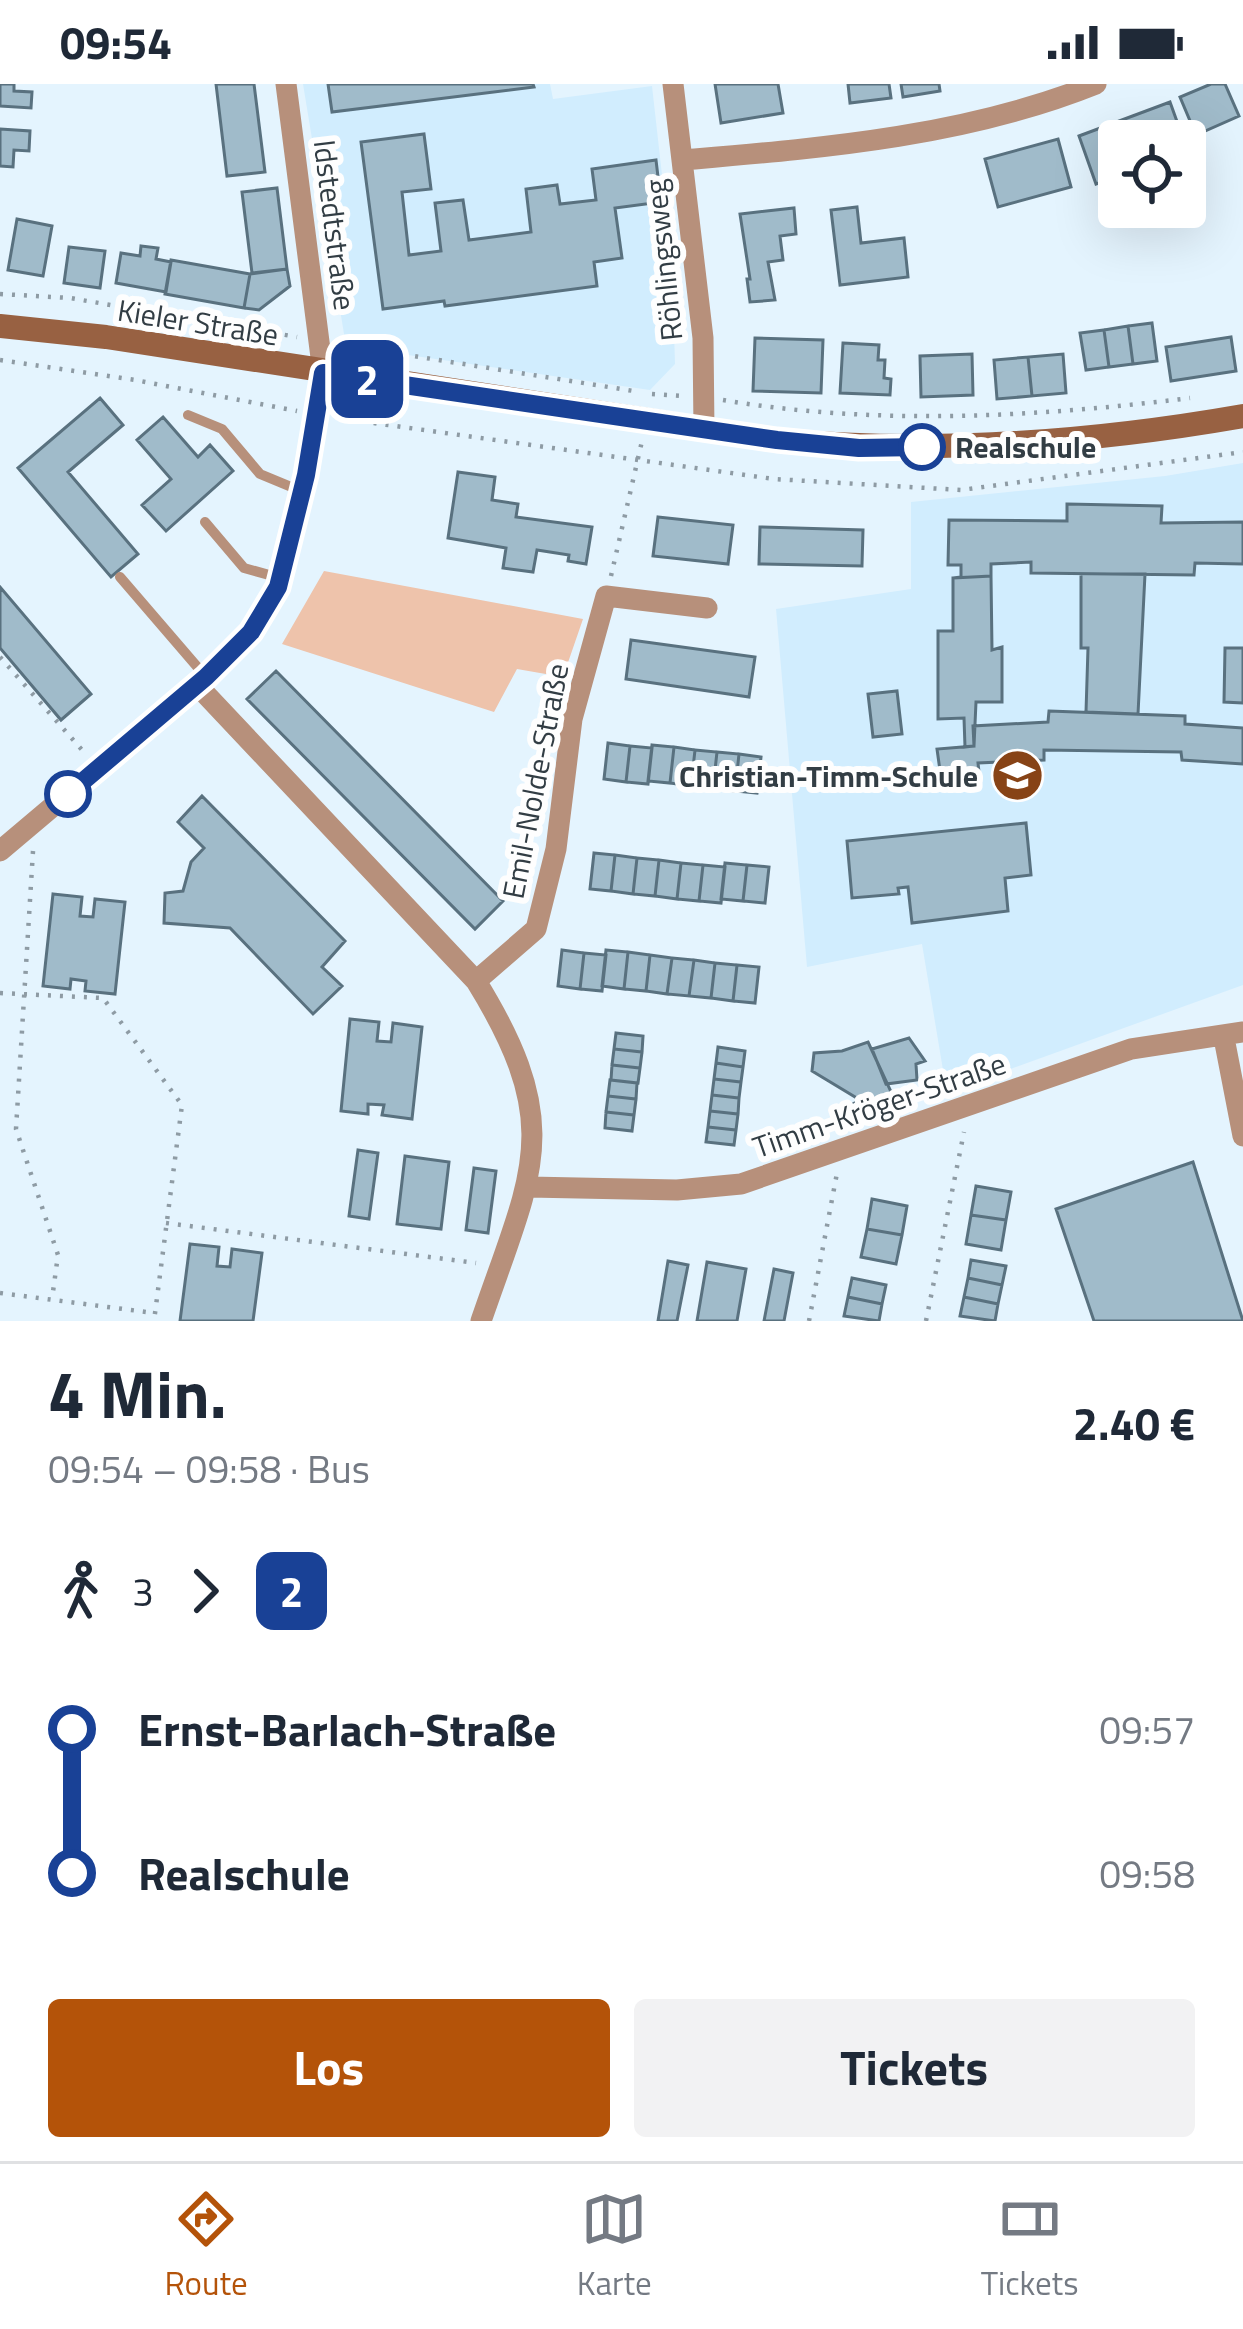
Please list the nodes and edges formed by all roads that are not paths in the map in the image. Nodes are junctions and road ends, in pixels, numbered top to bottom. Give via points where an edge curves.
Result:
1 (286, 84) edge
2 (673, 84) edge
3 (1096, 84) edge
4 (683, 160) junction
5 (0, 326) edge
6 (323, 373) junction
7 (188, 415) dead end
8 (1243, 416) edge
9 (704, 430) junction
10 (302, 491) junction
11 (206, 522) dead end
12 (120, 577) dead end
13 (280, 578) junction
14 (706, 608) dead end
15 (202, 681) junction
16 (0, 851) edge
17 (476, 981) junction
18 (1234, 1035) edge
19 (1243, 1136) edge
20 (529, 1187) junction
21 (481, 1321) edge

1 - 6 street, Idstedtstraße
2 - 4 street, Röhlingsweg
3 - 4 street via 947,127
4 - 9 street, Röhlingsweg
5 - 6 main road, Kieler Straße
6 - 9 main road, Kieler Straße
6 - 10 street, Idstedtstraße
7 - 10 lane via 222,429 260,474
8 - 9 main road, Kieler Straße via 1149,433 935,447 859,448
10 - 13 street, Idstedtstraße
11 - 13 lane via 244,568
12 - 15 lane
13 - 15 street, Idstedtstraße via 251,632
14 - 17 street, Emil-Nolde-Straße via 607,596 572,719 556,849 536,929
15 - 16 street, Idstedtstraße
15 - 17 street
17 - 20 street via 521,1068 535,1129
18 - 19 street
18 - 20 street, Timm-Kröger-Straße via 1131,1049 741,1184
20 - 21 street

